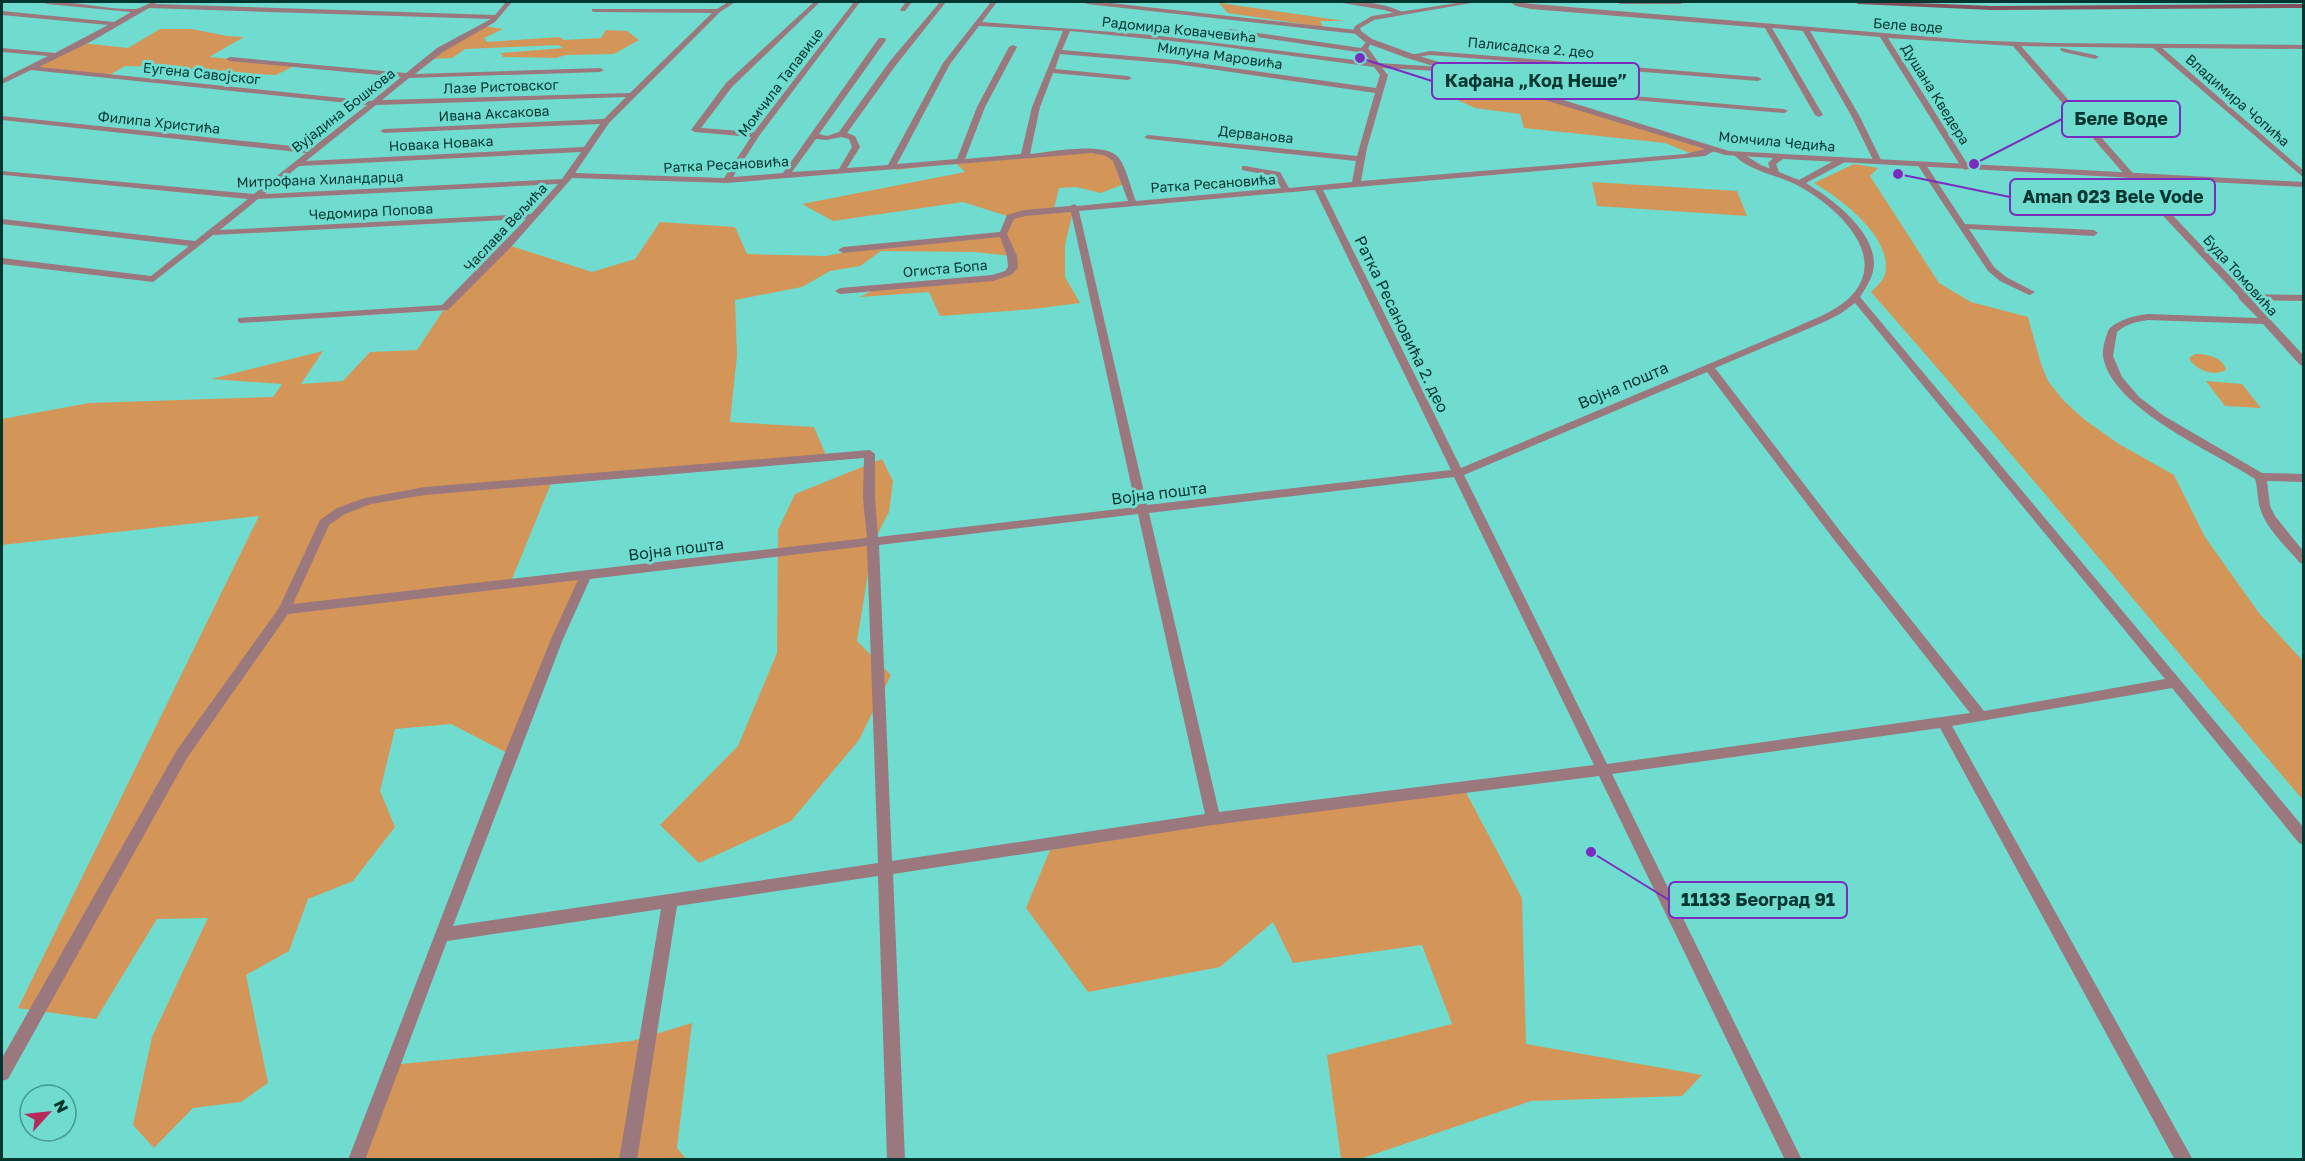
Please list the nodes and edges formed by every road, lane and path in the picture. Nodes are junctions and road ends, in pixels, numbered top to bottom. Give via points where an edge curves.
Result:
1 (46, 2) edge
2 (509, 2) edge
3 (732, 2) edge
4 (818, 2) edge
5 (857, 2) edge
6 (909, 2) edge
7 (943, 2) edge
8 (994, 2) edge
9 (1087, 2) edge
10 (1340, 2) edge
11 (1474, 2) edge
12 (1513, 2) edge
13 (1620, 2) edge
14 (1675, 2) edge
15 (1681, 2) edge
16 (1858, 2) edge
17 (152, 4) edge
18 (2304, 6) edge
19 (594, 10) dead end
20 (903, 10) dead end
21 (139, 11) junction
22 (718, 11) junction
23 (2, 12) edge
24 (1401, 13) junction
25 (497, 17) junction
26 (117, 24) junction
27 (977, 24) junction
28 (1767, 26) junction
29 (1067, 29) junction
30 (1805, 29) junction
31 (1230, 31) dead end
32 (1357, 32) junction
33 (1883, 36) junction
34 (882, 40) dead end
35 (1369, 41) junction
36 (2015, 44) junction
37 (2040, 45) junction
38 (2154, 45) junction
39 (1013, 47) dead end
40 (2302, 48) edge
41 (2, 50) edge
42 (1365, 51) junction
43 (1058, 52) junction
44 (57, 55) junction
45 (1410, 56) junction
46 (2095, 57) dead end
47 (230, 59) dead end
48 (880, 62) junction
49 (1378, 66) junction
50 (30, 68) junction
51 (600, 70) dead end
52 (1455, 70) junction
53 (1050, 71) junction
54 (409, 76) junction
55 (1128, 78) dead end
56 (1758, 79) dead end
57 (2, 82) edge
58 (1379, 90) junction
59 (630, 95) junction
60 (1540, 96) junction
61 (372, 103) junction
62 (1785, 111) dead end
63 (1819, 115) dead end
64 (2, 118) edge
65 (606, 121) junction
66 (384, 131) dead end
67 (842, 134) junction
68 (756, 135) junction
69 (814, 136) junction
70 (1148, 137) dead end
71 (585, 149) junction
72 (1711, 149) junction
73 (313, 151) junction
74 (1737, 154) junction
75 (1026, 156) junction
76 (1780, 157) junction
77 (1361, 159) junction
78 (1842, 160) junction
79 (960, 162) junction
80 (1878, 162) junction
81 (298, 164) junction
82 (1921, 165) junction
83 (891, 167) junction
84 (1245, 168) dead end
85 (1966, 168) junction
86 (842, 170) junction
87 (1775, 172) junction
88 (4, 173) dead end
89 (786, 175) junction
90 (2304, 176) edge
91 (2132, 177) junction
92 (567, 178) junction
93 (727, 180) junction
94 (1800, 183) junction
95 (1356, 184) junction
96 (2304, 185) edge
97 (1318, 188) junction
98 (1287, 191) junction
99 (255, 197) junction
100 (1133, 203) junction
101 (1074, 207) junction
102 (535, 216) junction
103 (2, 221) edge
104 (1961, 226) junction
105 (209, 233) junction
106 (2094, 233) dead end
107 (1003, 234) junction
108 (195, 244) junction
109 (843, 250) dead end
110 (2, 261) edge
111 (840, 291) dead end
112 (2030, 292) dead end
113 (1856, 297) junction
114 (2242, 297) junction
115 (2304, 298) edge
116 (241, 320) dead end
117 (2264, 321) junction
118 (2304, 363) edge
119 (1709, 367) junction
120 (1459, 473) junction
121 (2260, 477) junction
122 (2304, 478) edge
123 (1143, 511) junction
124 (873, 543) junction
125 (2304, 560) edge
126 (586, 575) junction
127 (284, 610) junction
128 (2176, 682) junction
129 (1982, 717) junction
130 (1943, 722) junction
131 (1602, 770) junction
132 (1213, 819) junction
133 (2304, 839) edge
134 (885, 869) junction
135 (670, 902) junction
136 (441, 935) junction
137 (2, 1073) edge
138 (356, 1160) edge
139 (628, 1160) edge
140 (896, 1160) edge
141 (1794, 1160) edge
142 (2185, 1160) edge

1 - 21 street
2 - 25 street, Вујадина Бошкова
3 - 22 street, Часлава Вељића
4 - 68 street via 729,85 695,130
5 - 68 street, Момчила Тапавице
6 - 20 street
7 - 48 street
8 - 27 street
9 - 32 street
10 - 24 street
11 - 24 street
12 - 28 street, Беле воде via 1531,7
13 - 14 street
14 - 15 street
16 - 18 main road via 1992,8
17 - 21 street
17 - 25 street
19 - 22 street
21 - 26 street
22 - 59 street, Часлава Вељића
23 - 26 street
24 - 32 street via 1366,20
25 - 54 street, Вујадина Бошкова via 451,42
26 - 44 street
27 - 29 street, Радомира Ковачевића
27 - 83 street via 947,63
28 - 30 street, Беле воде
28 - 63 street
29 - 43 street
29 - 49 street, Радомира Ковачевића
30 - 33 street, Беле воде
30 - 80 street
31 - 42 street
32 - 35 street, Момчила Чедића
33 - 36 street, Беле воде
33 - 85 street, Душана Кведера
34 - 48 street
35 - 42 street
35 - 45 street, Момчила Чедића
36 - 37 street, Беле воде
36 - 91 street, Буда Томовића
37 - 38 street, Беле воде
37 - 46 street
38 - 40 street, Беле воде
38 - 90 street, Владимира Чопића
39 - 79 street via 981,106
41 - 44 street
42 - 49 street
43 - 53 street
43 - 58 street, Милуна Маровића via 1176,62
44 - 50 street
45 - 52 street, Момчила Чедића
45 - 56 street, Палисадска 2. део via 1430,53
47 - 54 street
48 - 67 street
48 - 69 street
49 - 52 street, Радомира Ковачевића
49 - 58 street via 1384,75
50 - 57 street
50 - 61 street, Еугена Савојског
51 - 54 street, Вујадина Бошкова
52 - 60 street, Момчила Чедића
53 - 55 street
53 - 75 street via 1036,107
54 - 61 street, Вујадина Бошкова
58 - 77 street
59 - 61 street, Лазе Ристовског
59 - 65 street, Часлава Вељића
60 - 62 street via 1552,91
60 - 72 street, Момчила Чедића
61 - 73 street, Вујадина Бошкова
64 - 73 street, Филипа Христића
65 - 66 street, Ивана Аксакова
65 - 71 street, Часлава Вељића
67 - 69 street
67 - 86 street via 852,138 856,147
68 - 93 street, Момчила Тапавице
69 - 89 street
70 - 77 street, Дерванова
71 - 81 street, Новака Новака
71 - 92 street, Часлава Вељића
72 - 74 street, Момчила Чедића
72 - 95 street, Ратка Ресановића via 1685,156
73 - 81 street, Вујадина Бошкова
74 - 76 street, Момчила Чедића
74 - 87 street
75 - 79 street, Ратка Ресановића
75 - 100 street, Ратка Ресановића via 1092,151 1110,154 1118,160
76 - 78 street, Момчила Чедића
76 - 87 street via 1772,163
77 - 95 street
78 - 80 street, Момчила Чедића
78 - 94 street
79 - 83 street, Ратка Ресановића
80 - 82 street, Момчила Чедића
81 - 99 street, Вујадина Бошкова
82 - 85 street, Момчила Чедића
82 - 104 street
83 - 86 street, Ратка Ресановића
84 - 98 street via 1277,174
85 - 91 street, Момчила Чедића
86 - 89 street, Ратка Ресановића
87 - 94 street
88 - 99 street, Митрофана Хиландарца
89 - 93 street, Ратка Ресановића
91 - 96 street, Момчила Чедића
91 - 114 street, Буда Томовића
92 - 93 street, Ратка Ресановића
92 - 99 street, Митрофана Хиландарца
92 - 102 street, Часлава Вељића
94 - 113 street via 1846,217 1867,250 1866,281
95 - 97 street, Ратка Ресановића
97 - 98 street, Ратка Ресановића
97 - 120 street, Ратка Ресановића 2. део
98 - 100 street, Ратка Ресановића
99 - 105 street, Вујадина Бошкова
100 - 101 street
101 - 107 street via 1010,217
101 - 123 street
102 - 105 street, Чедомира Попова
102 - 116 street, Часлава Вељића via 445,308
103 - 108 street
104 - 106 street
104 - 112 street via 1991,269
105 - 108 street, Вујадина Бошкова
107 - 109 street, Огиста Бопа
107 - 111 street, Огиста Бопа via 1013,268 1001,276
108 - 110 street, Вујадина Бошкова via 153,279
113 - 119 street, Војна пошта via 1844,307
113 - 128 street
114 - 115 street
114 - 117 street, Буда Томовића
117 - 118 street, Буда Томовића
117 - 121 street via 2135,319 2122,322 2112,331 2108,353 2120,382 2140,402
119 - 120 street, Војна пошта
119 - 129 street
120 - 123 street, Војна пошта
120 - 131 street, Ратка Ресановића 2. део
121 - 122 street
121 - 125 street via 2268,514
123 - 124 street, Војна пошта
123 - 132 street
124 - 126 street, Војна пошта
124 - 127 street via 870,454 425,491 369,501 341,511 324,523
124 - 134 street
126 - 127 street, Војна пошта
126 - 136 street
127 - 137 street via 182,754
128 - 129 street
128 - 133 street
129 - 130 street
130 - 131 street
130 - 142 street
131 - 132 street
131 - 141 street, Ратка Ресановића 2. део
132 - 134 street
134 - 135 street
134 - 140 street
135 - 136 street
135 - 139 street
136 - 138 street

